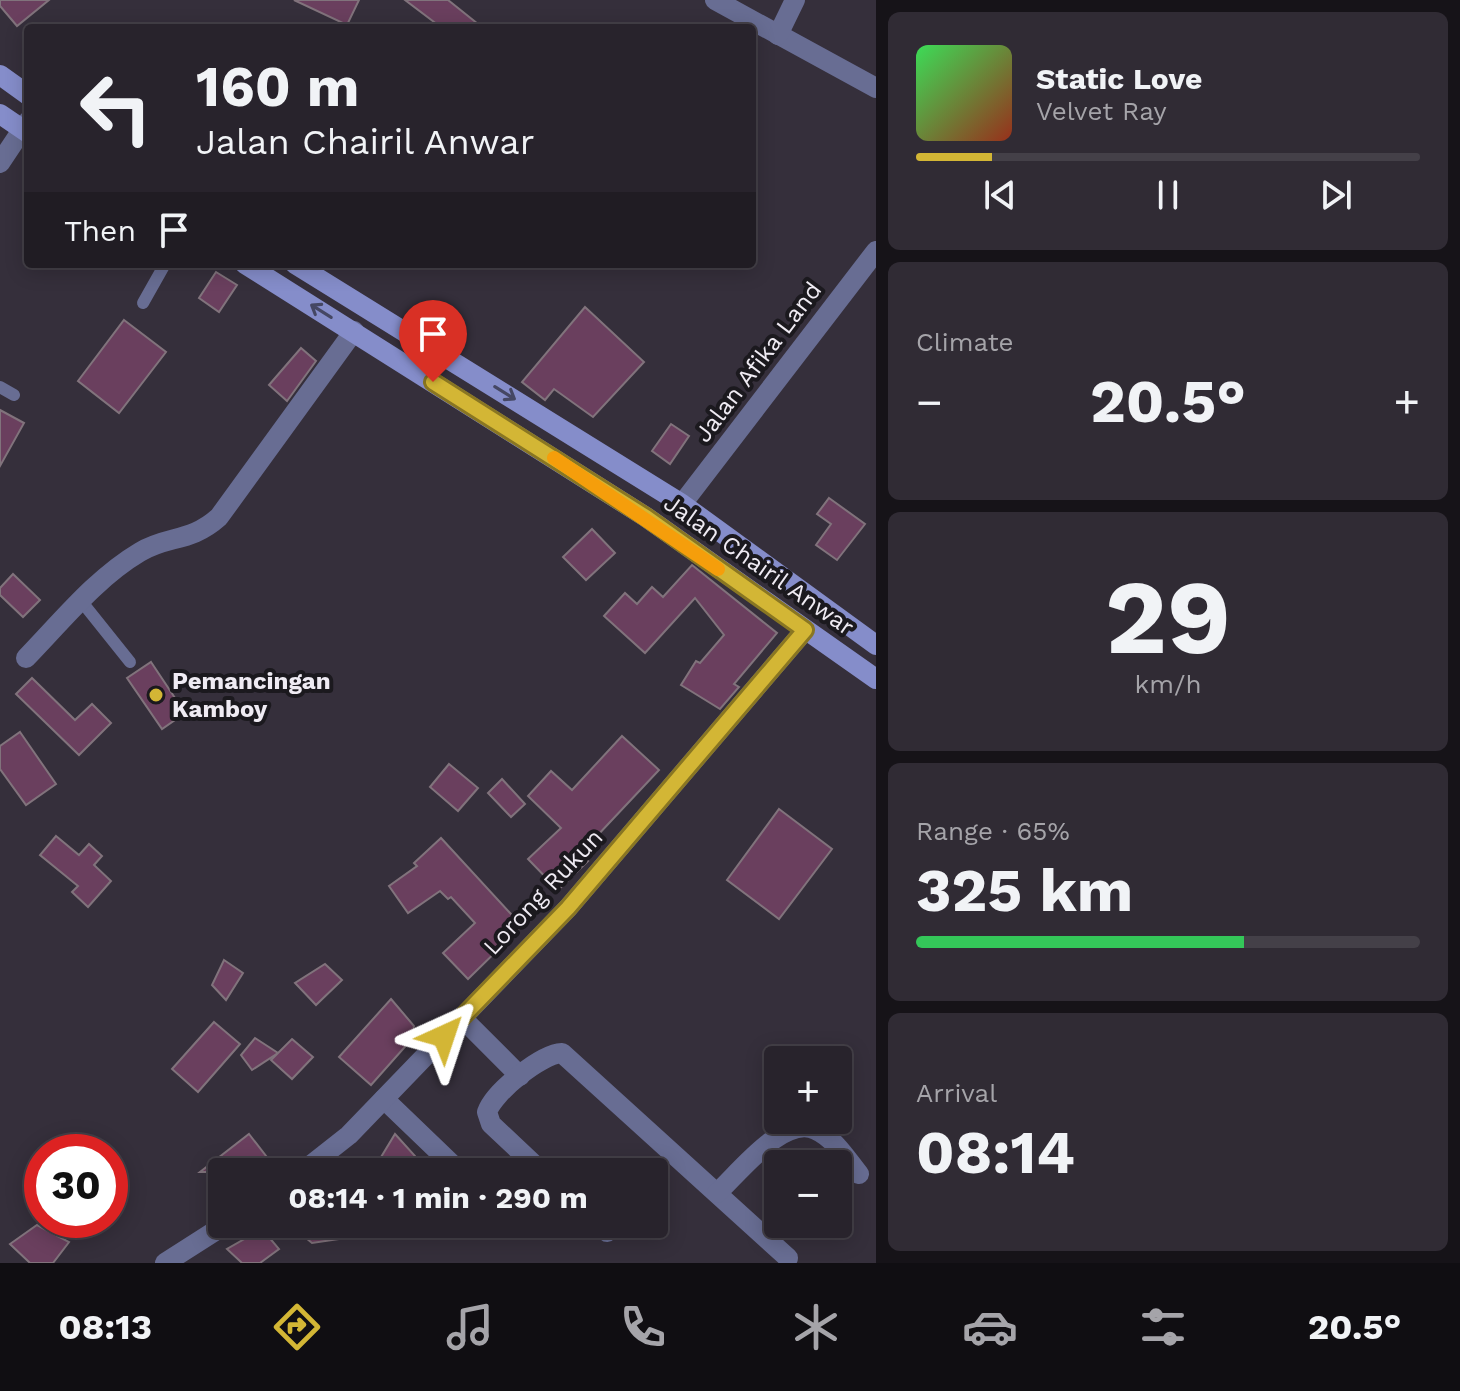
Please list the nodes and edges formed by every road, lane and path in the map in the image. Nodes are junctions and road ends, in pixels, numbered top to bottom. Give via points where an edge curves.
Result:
1 (715, 0) edge
2 (795, 0) edge
3 (778, 35) junction
4 (0, 75) edge
5 (873, 79) edge
6 (24, 92) edge
7 (0, 114) edge
8 (24, 127) edge
9 (24, 131) edge
10 (0, 163) edge
11 (876, 251) edge
12 (163, 268) edge
13 (252, 268) edge
14 (301, 268) edge
15 (143, 303) dead end
16 (354, 331) junction
17 (0, 387) edge
18 (14, 395) dead end
19 (682, 504) junction
20 (82, 602) junction
21 (805, 630) junction
22 (876, 645) edge
23 (26, 658) dead end
24 (130, 662) dead end
25 (876, 679) edge
26 (461, 1017) junction
27 (520, 1076) junction
28 (384, 1099) junction
29 (320, 1158) edge
30 (445, 1158) edge
31 (527, 1158) edge
32 (859, 1174) dead end
33 (717, 1193) junction
34 (208, 1236) edge
35 (788, 1258) dead end
36 (165, 1263) edge

1 - 3 street
2 - 3 street
3 - 5 street
4 - 6 main road
7 - 8 main road
9 - 10 street
11 - 19 street, Jalan Afika Land
12 - 15 lane
16 -> 13 main road, Jalan Chairil Anwar
14 -> 19 main road, Jalan Chairil Anwar
16 - 20 street via 219,517 203,531 138,552
16 - 21 main road, Jalan Chairil Anwar via 646,517
17 - 18 lane
19 - 22 main road, Jalan Chairil Anwar
20 - 23 street
20 - 24 lane
21 - 25 main road, Jalan Chairil Anwar
21 - 26 street, Lorong Rukun via 568,908
26 - 27 street
26 - 28 street, Lorong Rukun
27 - 31 street via 491,1103 486,1116
27 - 33 street via 552,1054 566,1056
28 - 29 street, Lorong Rukun
28 - 30 street
32 - 33 street via 831,1139 814,1128 797,1127 781,1133
33 - 35 street
34 - 36 street

